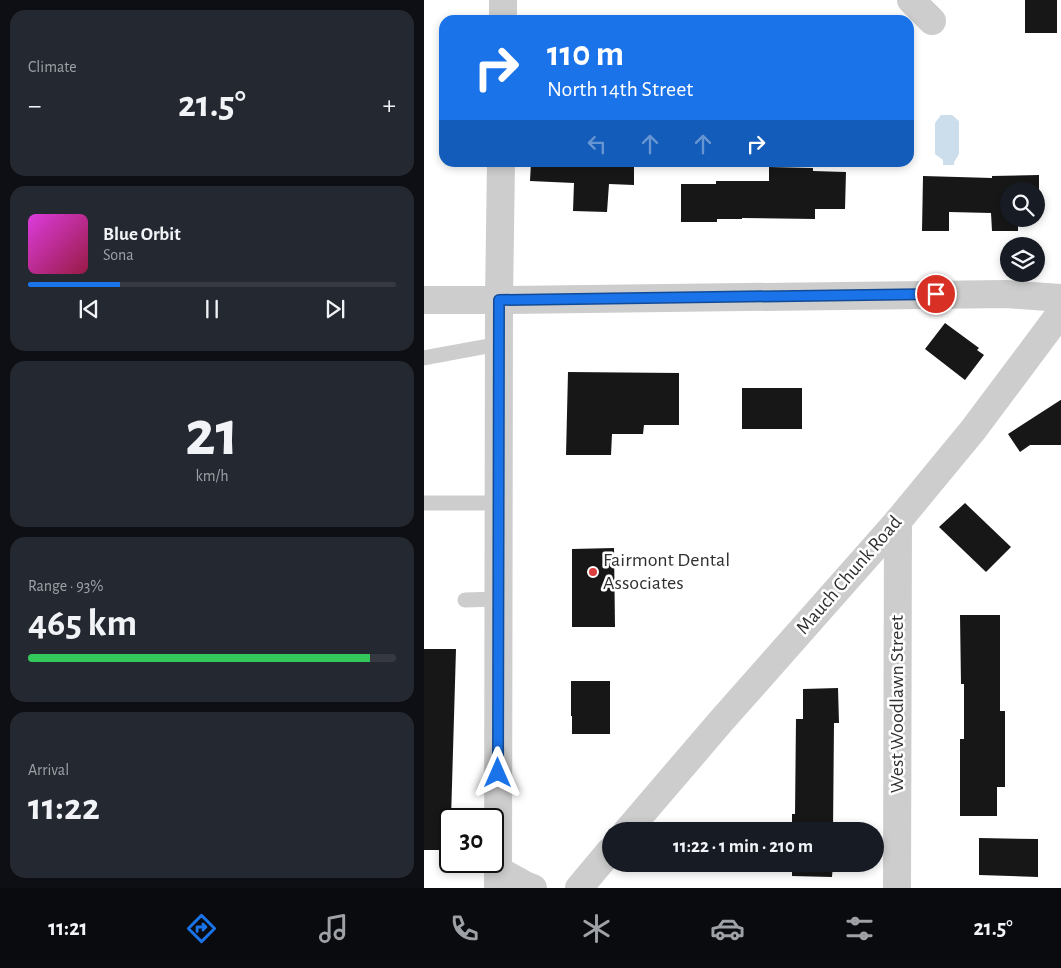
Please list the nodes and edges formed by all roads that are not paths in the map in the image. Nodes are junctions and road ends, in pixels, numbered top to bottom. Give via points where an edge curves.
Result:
1 (503, 0) edge
2 (911, 0) edge
3 (503, 15) edge
4 (932, 21) dead end
5 (501, 167) edge
6 (1061, 298) edge
7 (424, 300) edge
8 (499, 300) junction
9 (1061, 311) edge
10 (499, 344) junction
11 (424, 358) edge
12 (424, 503) edge
13 (498, 503) junction
14 (898, 521) junction
15 (498, 599) junction
16 (465, 600) dead end
17 (635, 822) edge
18 (602, 860) edge
19 (498, 879) edge
20 (578, 887) edge
21 (533, 888) edge
22 (897, 888) edge

1 - 3 street
2 - 4 street
5 - 8 street
6 - 8 street via 1006,294
7 - 8 street
8 - 10 street
9 - 14 street, Mauch Chunk Road via 973,430
10 - 11 lane
10 - 13 street
12 - 13 lane
13 - 15 street
14 - 17 street, Mauch Chunk Road
14 - 22 street, West Woodlawn Street
15 - 16 lane
15 - 19 street
18 - 20 street
19 - 21 street

